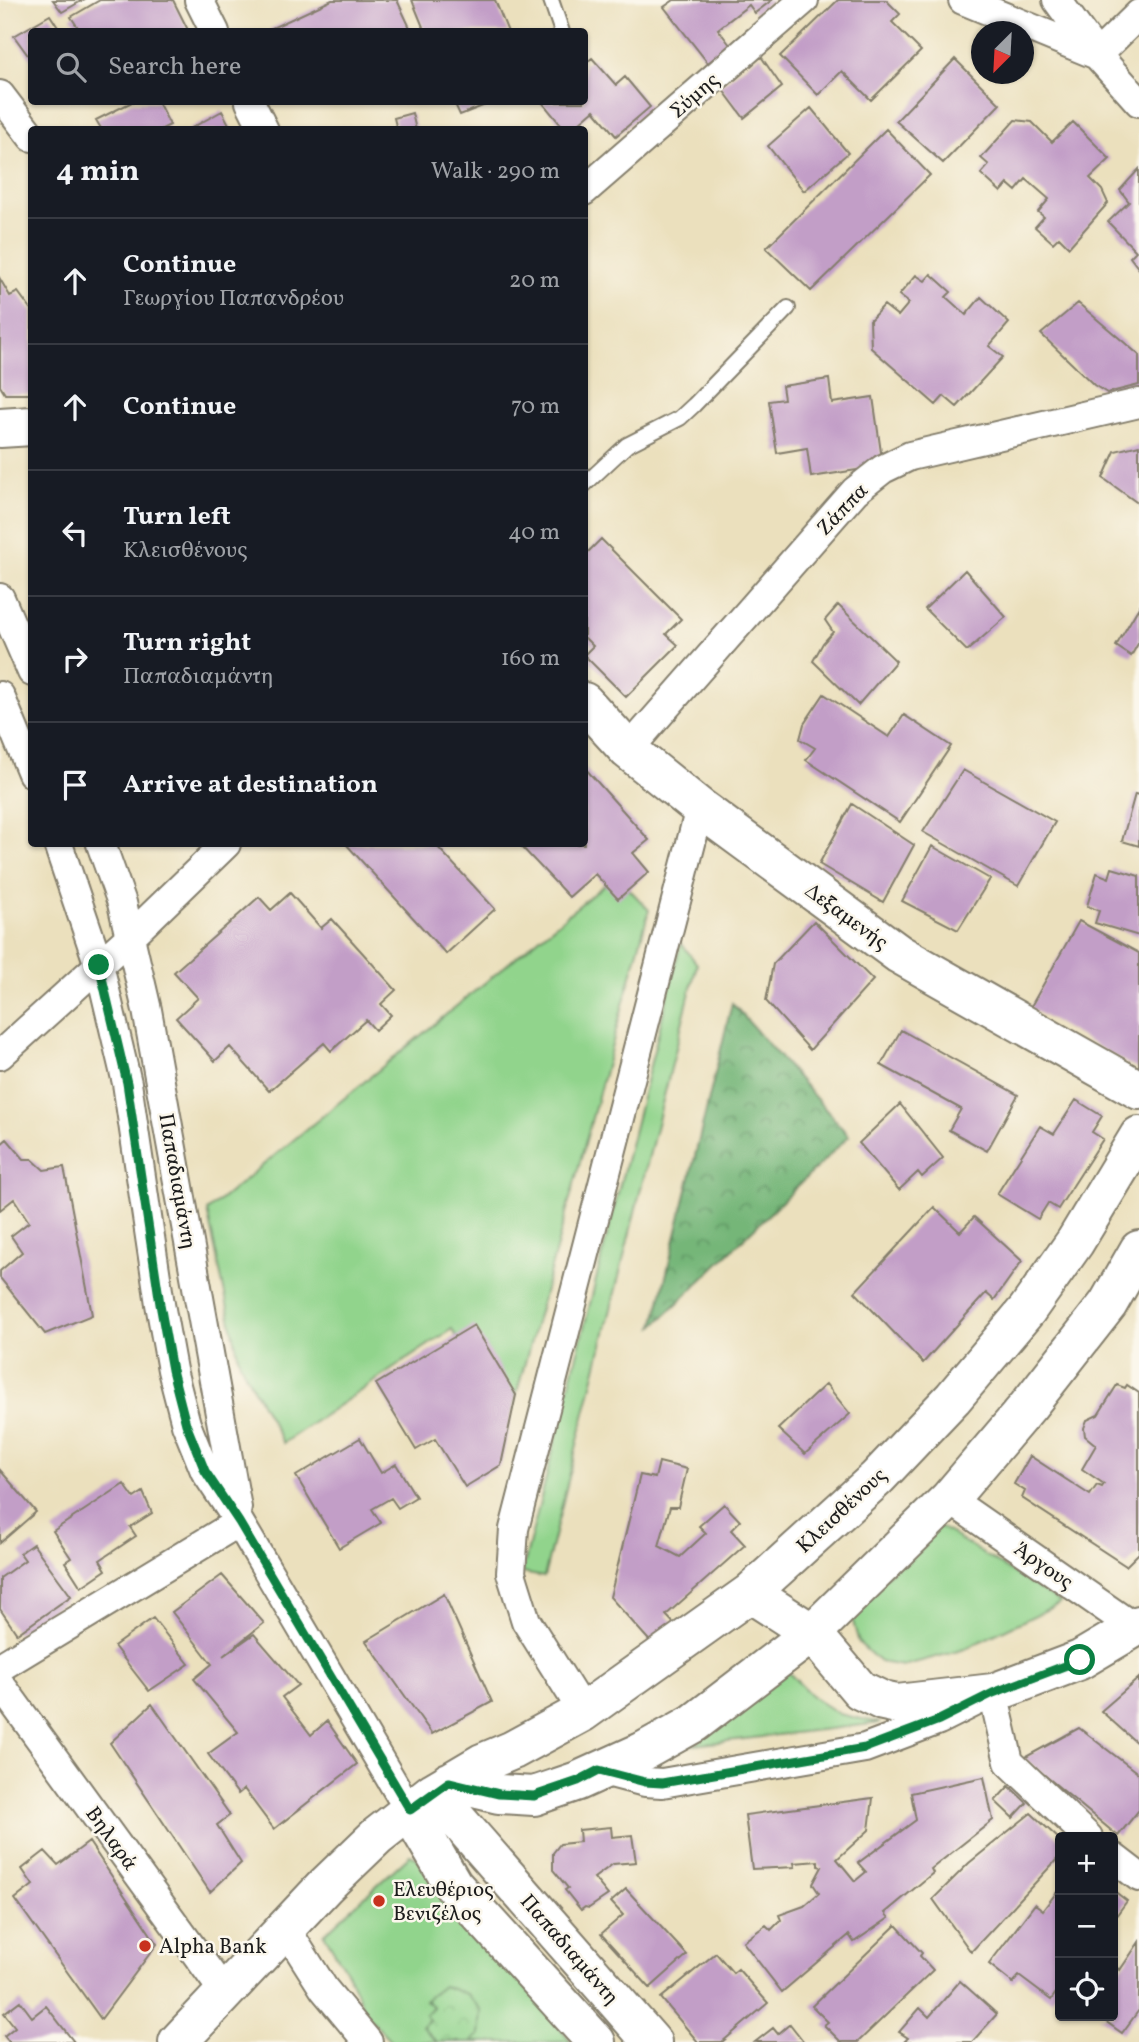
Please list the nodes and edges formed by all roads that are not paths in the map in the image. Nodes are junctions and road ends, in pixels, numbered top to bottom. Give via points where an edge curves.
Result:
1 (199, 0) edge
2 (551, 0) edge
3 (804, 0) edge
4 (963, 0) edge
5 (1057, 0) edge
6 (1139, 14) edge
7 (213, 28) edge
8 (561, 28) edge
9 (1097, 55) junction
10 (0, 95) edge
11 (1139, 102) edge
12 (252, 105) edge
13 (262, 126) edge
14 (28, 132) edge
15 (588, 188) edge
16 (788, 308) dead end
17 (1139, 403) edge
18 (28, 426) edge
19 (0, 428) edge
20 (588, 481) edge
21 (0, 598) edge
22 (28, 663) edge
23 (0, 696) edge
24 (588, 706) edge
25 (628, 750) junction
26 (28, 763) edge
27 (699, 808) junction
28 (59, 847) edge
29 (102, 847) edge
30 (223, 847) edge
31 (131, 936) junction
32 (99, 965) junction
33 (0, 1055) edge
34 (1139, 1090) edge
35 (1139, 1136) edge
36 (1139, 1250) edge
37 (949, 1499) junction
38 (239, 1522) junction
39 (750, 1593) junction
40 (1138, 1628) edge
41 (812, 1633) junction
42 (0, 1667) edge
43 (0, 1684) edge
44 (993, 1693) junction
45 (583, 1712) junction
46 (599, 1770) junction
47 (430, 1795) junction
48 (1083, 1832) edge
49 (1118, 1861) edge
50 (1139, 1877) edge
51 (286, 1928) junction
52 (225, 1992) junction
53 (178, 2042) edge
54 (368, 2042) edge
55 (596, 2042) edge
56 (652, 2042) edge

1 - 7 street
2 - 8 lane
3 - 15 street, Σύμης
4 - 9 street
5 - 9 street
6 - 9 street
9 - 11 street
10 - 14 street
12 - 13 street
16 - 20 lane via 680,418 626,445
17 - 25 street, Ζάππα via 910,456 883,469 855,491
18 - 19 street
21 - 22 street
23 - 26 street
24 - 25 street, Δεξαμενής
25 - 27 street, Δεξαμενής
27 - 34 street, Δεξαμενής via 899,954
27 - 45 street via 514,1529 511,1573 526,1621
28 - 32 street, Παπαδιαμάντη
29 - 31 street, Παπαδιαμάντη
30 - 31 street
31 - 32 street
31 - 38 street, Παπαδιαμάντη
32 - 33 street
32 - 38 street, Παπαδιαμάντη via 127,1083 160,1304 179,1397 205,1471
35 - 39 street, Κλεισθένους via 1035,1299 961,1388 877,1478
36 - 37 street via 1108,1304
37 - 40 street, Άργους
37 - 41 street
38 - 42 street
38 - 47 street, Παπαδιαμάντη
39 - 41 street
39 - 45 street, Κλεισθένους
40 - 44 street via 1080,1660
41 - 44 street via 851,1682 883,1701
41 - 46 street via 694,1723
43 - 52 street, Βηλαρά
44 - 46 street via 865,1748 662,1783
44 - 48 street via 1009,1762
45 - 47 street, Κλεισθένους
46 - 47 street via 534,1796
47 - 51 street, Κλεισθένους via 352,1859
47 - 55 street, Παπαδιαμάντη via 453,1885
47 - 56 street, Παπαδιαμάντη
49 - 50 street
51 - 52 street, Κλεισθένους
51 - 54 street via 324,1989
52 - 53 street, Κλεισθένους

